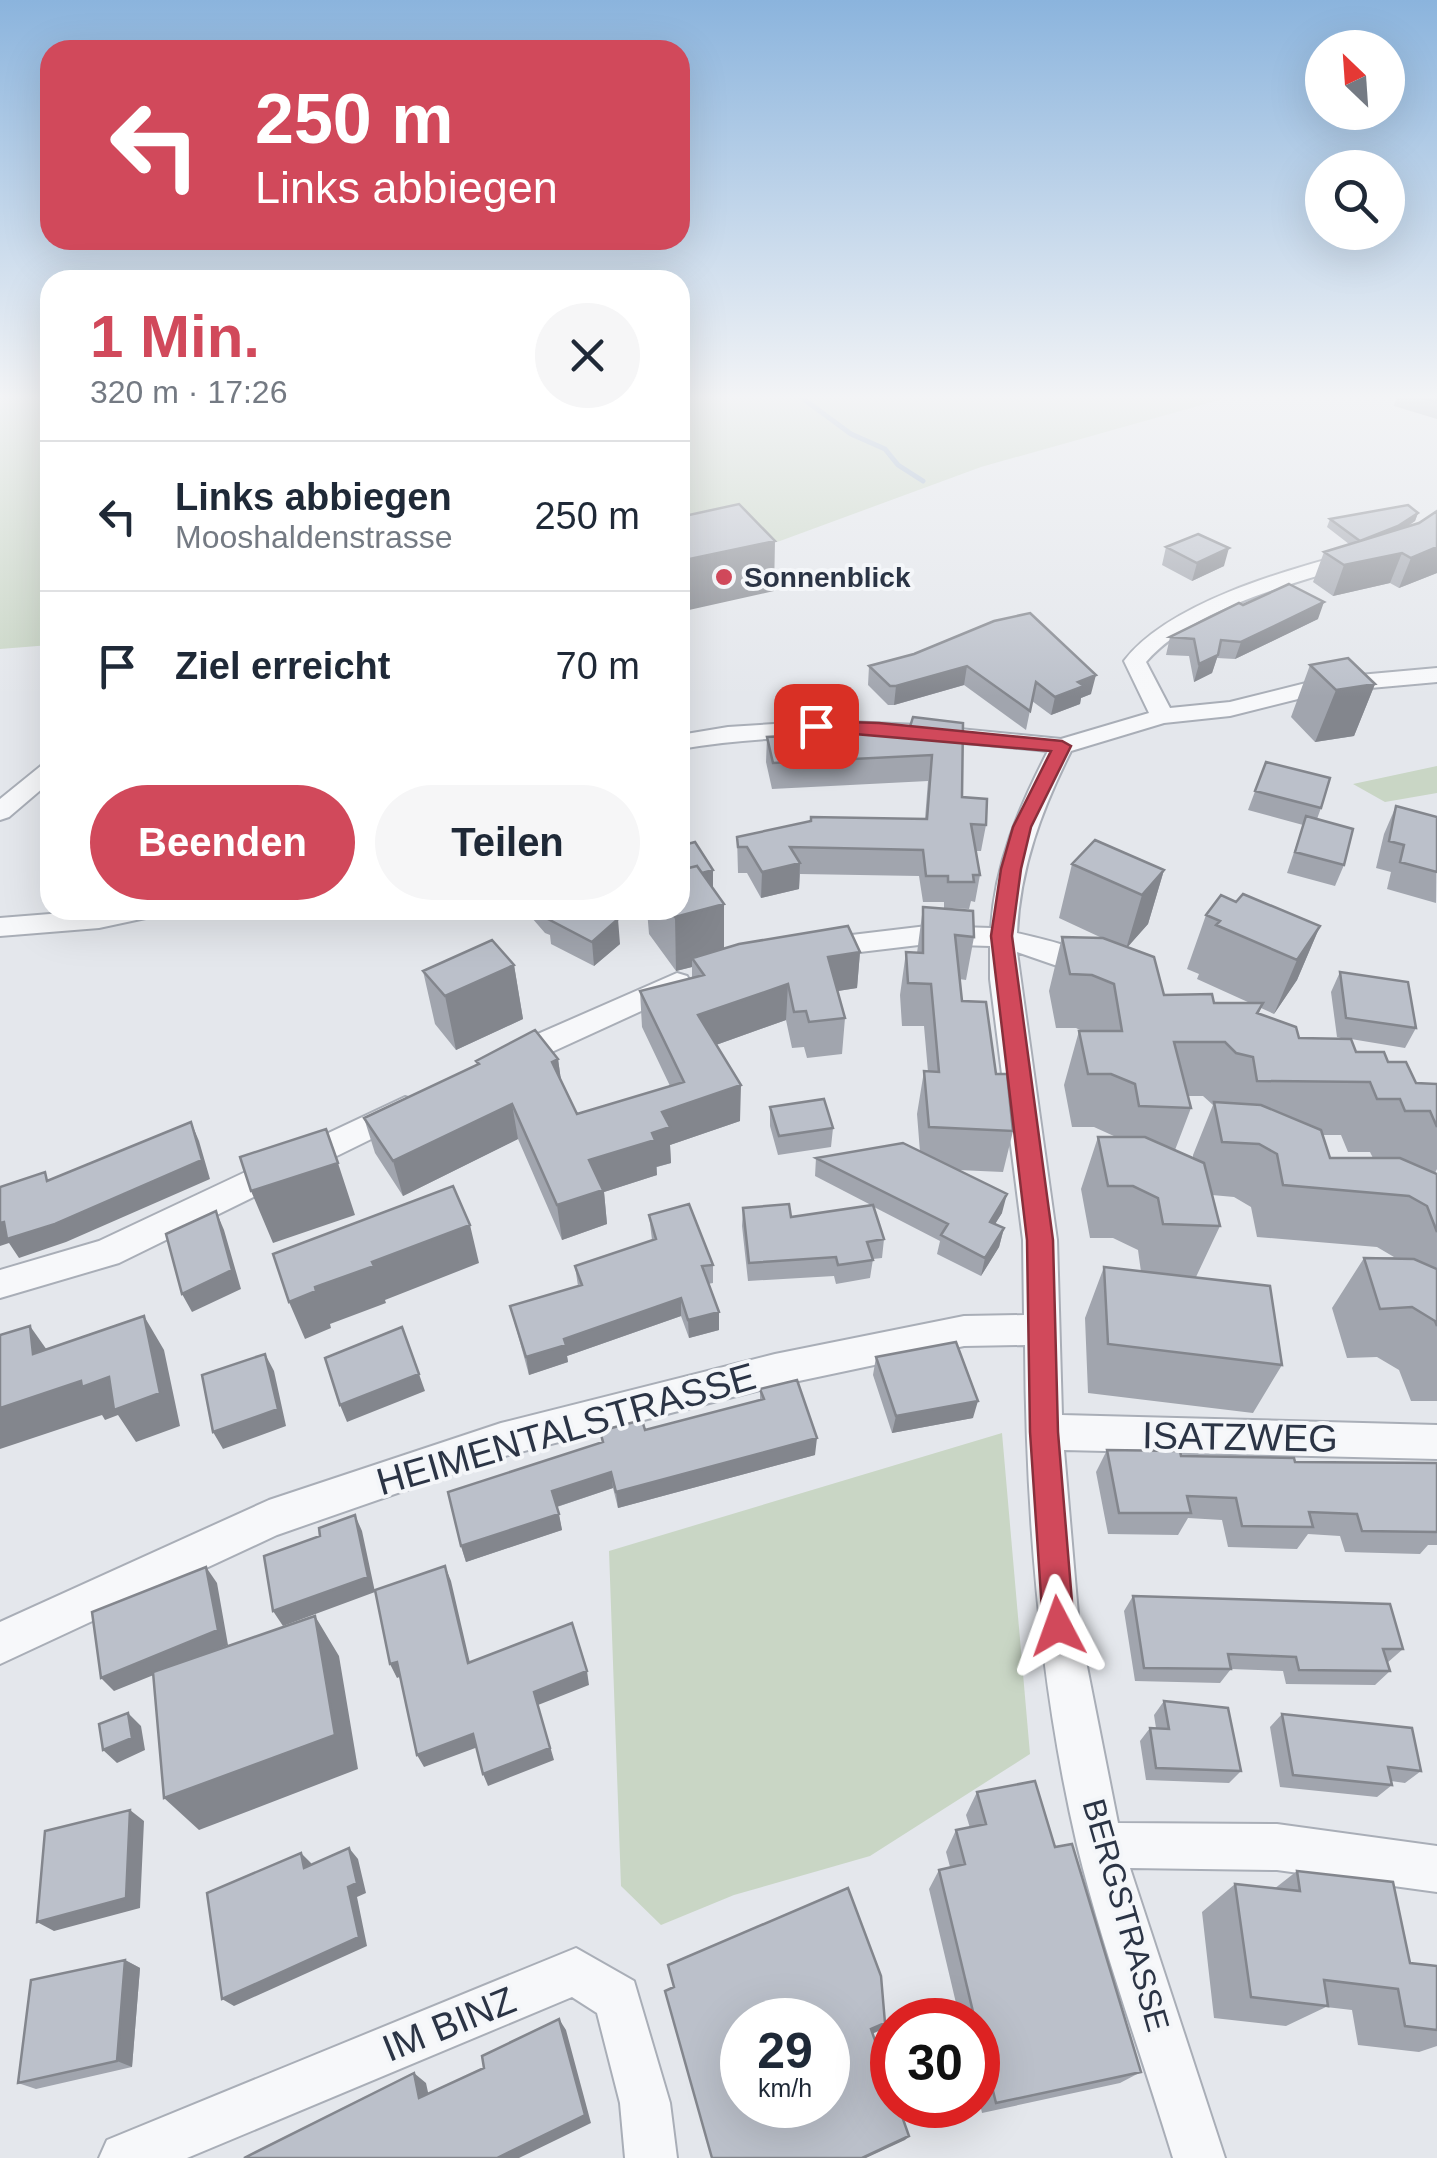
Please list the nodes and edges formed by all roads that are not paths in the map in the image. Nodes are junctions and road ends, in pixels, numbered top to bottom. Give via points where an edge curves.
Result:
1 (1380, 550) edge
2 (1437, 675) edge
3 (1162, 716) junction
4 (690, 740) edge
5 (1062, 746) junction
6 (40, 778) edge
7 (0, 812) edge
8 (87, 920) edge
9 (0, 927) edge
10 (1002, 936) junction
11 (794, 952) edge
12 (709, 974) edge
13 (1117, 979) edge
14 (476, 1074) edge
15 (424, 1100) edge
16 (0, 1284) edge
17 (1040, 1330) junction
18 (1044, 1432) junction
19 (1437, 1442) edge
20 (0, 1643) edge
21 (1100, 1846) junction
22 (1437, 1869) edge
23 (125, 2158) edge
24 (651, 2158) edge
25 (1199, 2158) edge

1 - 3 street via 1266,586 1152,642 1135,661
2 - 3 street via 1326,686 1230,709
3 - 5 street
4 - 5 street via 816,726
5 - 10 street, BERGSTRASSE via 1022,827
6 - 7 street
8 - 9 street
10 - 11 street via 919,934
10 - 13 street via 1046,947
10 - 17 street, BERGSTRASSE via 1040,1240
12 - 14 street via 598,1016
15 - 16 street via 107,1254
17 - 18 street, BERGSTRASSE
17 - 20 street, HEIMENTALSTRASSE via 945,1335 775,1370 501,1440 269,1519
18 - 19 street, ISATZWEG
18 - 21 street, BERGSTRASSE via 1058,1626
21 - 22 street via 1277,1848
21 - 25 street, BERGSTRASSE
23 - 24 street, IM BINZ via 576,1972 617,1998

